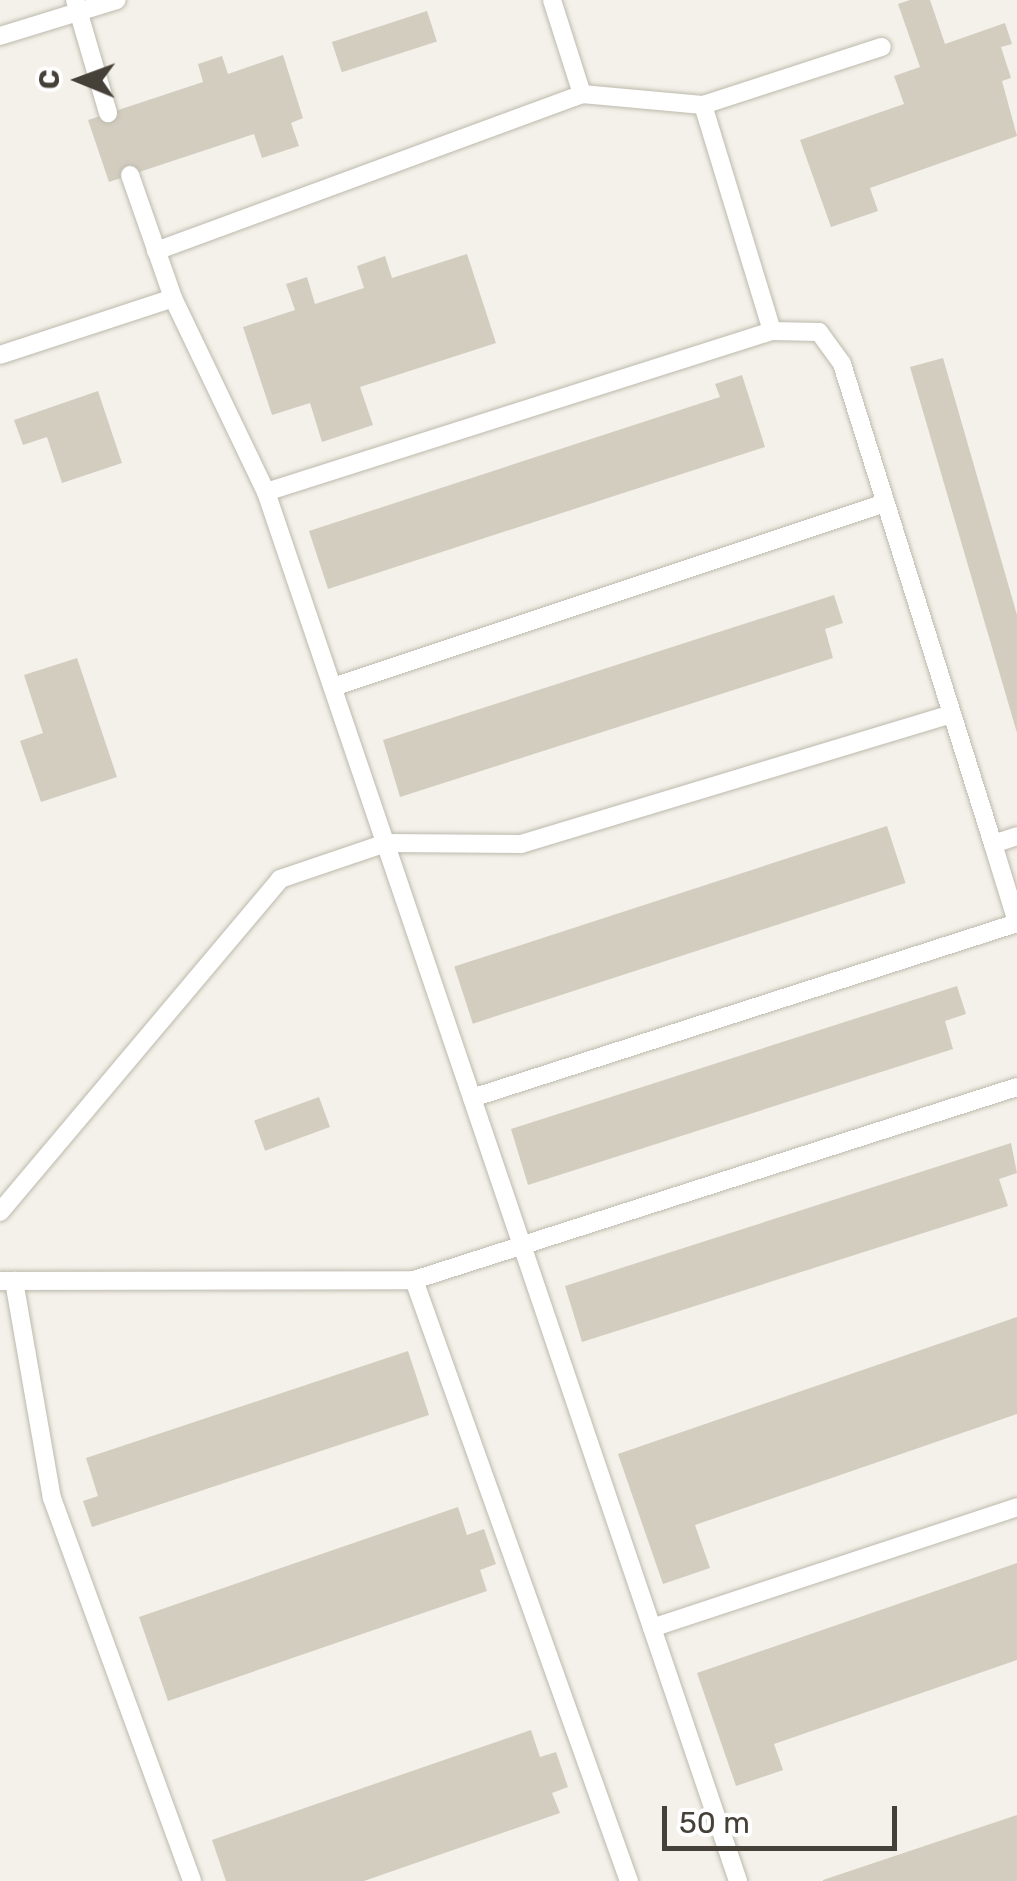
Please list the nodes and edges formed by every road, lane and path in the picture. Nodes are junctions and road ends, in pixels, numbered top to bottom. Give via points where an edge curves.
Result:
1 (117, 0) edge
2 (552, 0) edge
3 (77, 6) edge
4 (0, 36) edge
5 (882, 46) dead end
6 (582, 94) junction
7 (703, 104) junction
8 (108, 113) dead end
9 (130, 175) dead end
10 (156, 251) junction
11 (173, 298) junction
12 (772, 331) junction
13 (0, 355) edge
14 (266, 492) junction
15 (885, 503) junction
16 (333, 688) junction
17 (952, 714) junction
18 (1017, 836) edge
19 (386, 842) junction
20 (992, 844) junction
21 (1017, 923) edge
22 (1017, 1087) edge
23 (472, 1098) junction
24 (0, 1212) edge
25 (522, 1245) junction
26 (414, 1280) junction
27 (7, 1281) edge
28 (1017, 1507) edge
29 (652, 1628) junction
30 (192, 1881) edge
31 (629, 1881) edge
32 (738, 1881) edge

1 - 3 lane
2 - 6 lane
3 - 4 lane
3 - 8 lane
5 - 7 lane
6 - 7 lane
6 - 10 lane
7 - 12 lane
9 - 10 lane
10 - 11 lane
11 - 13 lane
11 - 14 lane
12 - 14 lane
12 - 15 lane via 819,332 842,364
14 - 16 lane
15 - 16 lane
15 - 17 lane
16 - 19 lane
17 - 19 lane via 521,844
17 - 20 lane
18 - 20 lane
19 - 23 lane
19 - 24 lane via 280,879
20 - 21 lane
21 - 23 lane
22 - 25 lane
23 - 25 lane
25 - 26 lane
25 - 29 lane
26 - 27 lane
26 - 31 lane
27 - 30 lane via 52,1498
28 - 29 lane
29 - 32 lane

